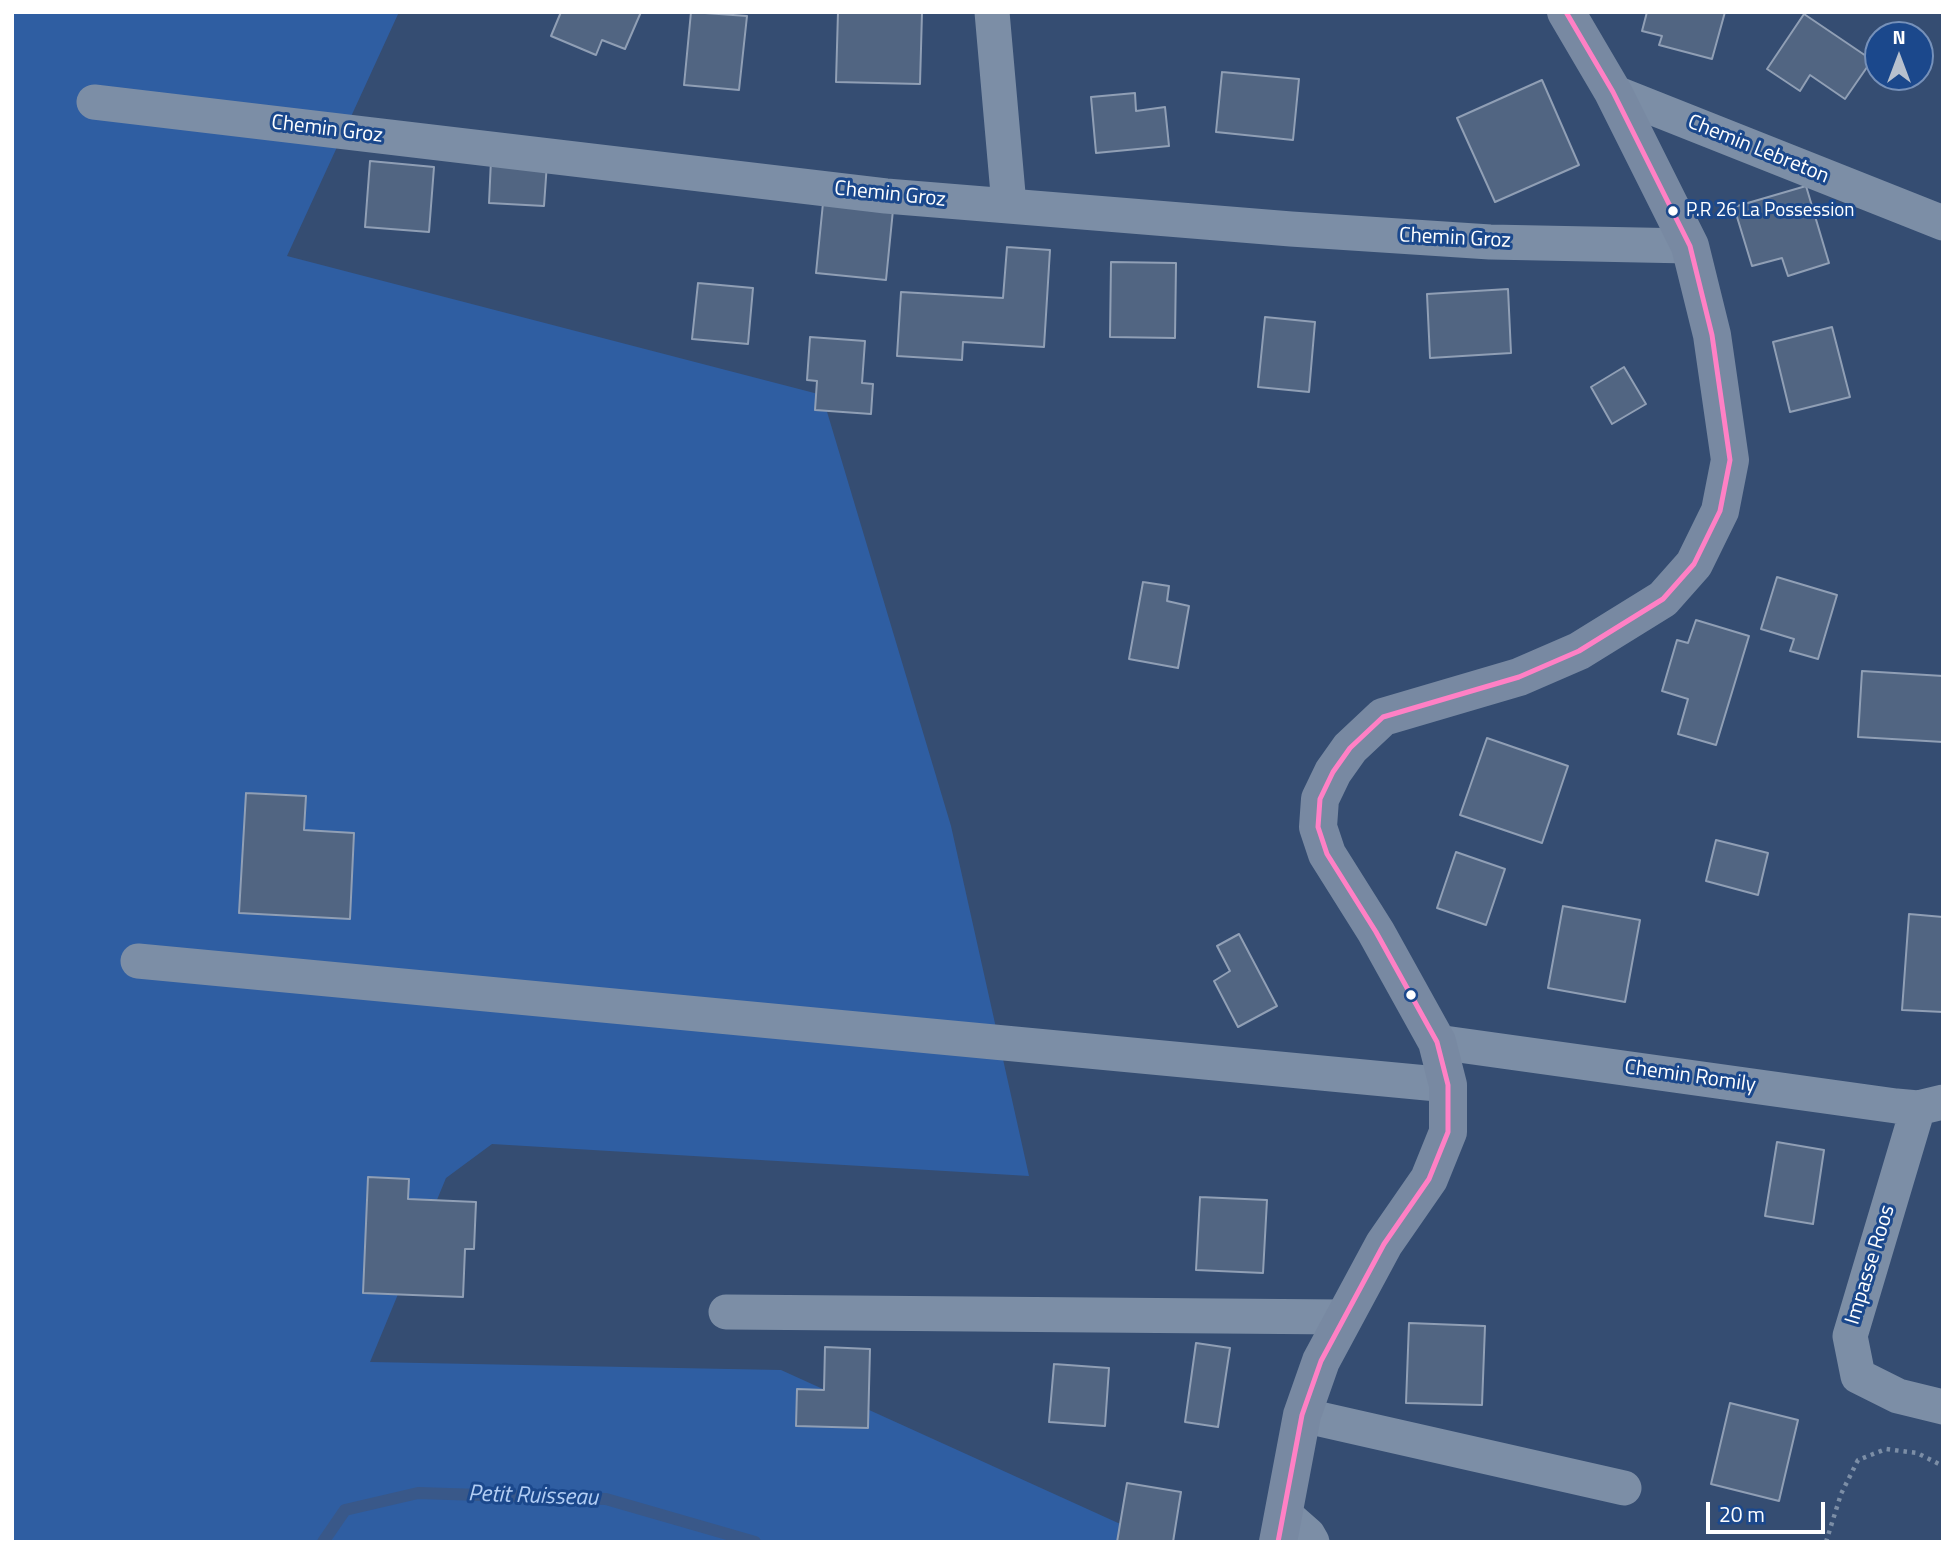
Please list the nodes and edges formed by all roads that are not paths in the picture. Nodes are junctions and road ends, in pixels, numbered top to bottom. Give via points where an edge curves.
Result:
1 (992, 12) edge
2 (1566, 12) edge
3 (1613, 92) junction
4 (94, 102) dead end
5 (1009, 205) junction
6 (1943, 223) edge
7 (1690, 246) junction
8 (138, 961) dead end
9 (1437, 1042) junction
10 (1448, 1085) junction
11 (1930, 1105) edge
12 (726, 1312) dead end
13 (1343, 1317) junction
14 (1943, 1407) edge
15 (1302, 1415) junction
16 (1624, 1488) dead end
17 (1281, 1527) edge
18 (1312, 1542) edge

1 - 5 street
2 - 3 main road
3 - 6 street, Chemin Lebreton
3 - 7 main road
4 - 5 street, Chemin Groz via 886,196
5 - 7 street, Chemin Groz via 1490,242
7 - 9 main road via 1712,335 1730,460 1720,511 1695,564 1663,599 1579,651 1519,677 1383,716 1350,748 1320,799 1318,827 1327,854 1377,932
8 - 10 street
9 - 10 main road
9 - 11 street, Chemin Romily
10 - 13 main road via 1448,1132 1429,1180 1384,1244
11 - 14 street, Impasse Roos via 1850,1336 1858,1376 1898,1396
12 - 13 street
13 - 15 main road
15 - 16 street
15 - 17 main road
17 - 18 street via 1308,1535

